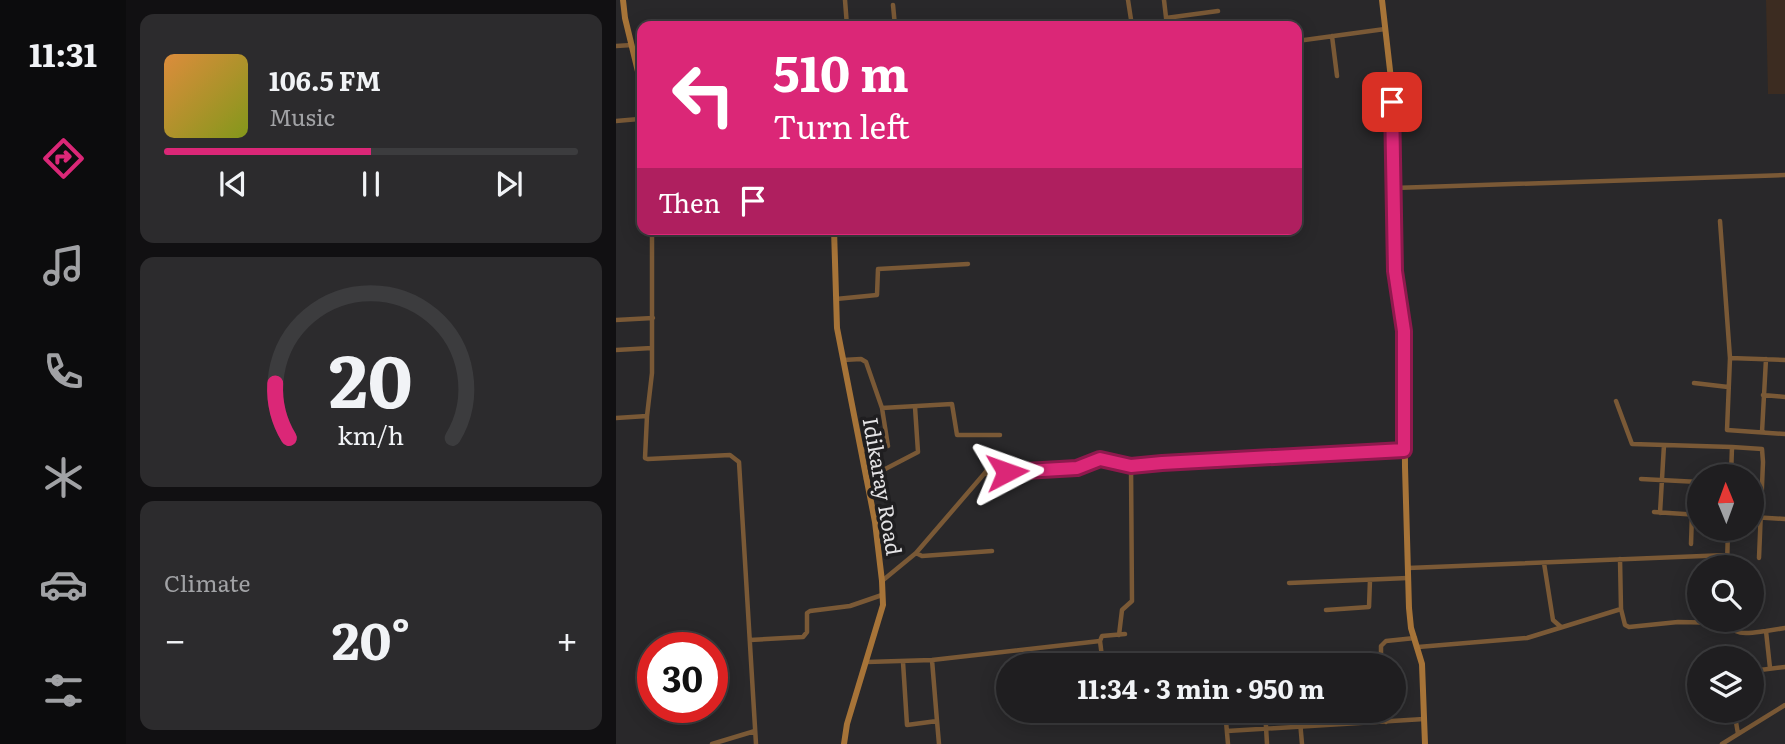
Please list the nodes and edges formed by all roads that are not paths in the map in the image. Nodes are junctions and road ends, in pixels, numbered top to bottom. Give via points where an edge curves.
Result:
1 (623, 0) edge
2 (845, 0) edge
3 (1128, 0) edge
4 (1164, 0) edge
5 (1382, 0) edge
6 (893, 5) dead end
7 (1218, 11) dead end
8 (1166, 18) junction
9 (847, 21) edge
10 (895, 21) edge
11 (1131, 21) edge
12 (1166, 21) edge
13 (1385, 29) junction
14 (1332, 36) junction
15 (1302, 40) edge
16 (632, 45) junction
17 (616, 46) edge
18 (637, 66) edge
19 (1337, 76) dead end
20 (637, 119) edge
21 (616, 121) edge
22 (1785, 175) edge
23 (1393, 188) junction
24 (1720, 221) dead end
25 (652, 235) edge
26 (834, 235) edge
27 (968, 264) dead end
28 (835, 299) junction
29 (653, 318) junction
30 (616, 320) edge
31 (652, 348) junction
32 (616, 350) edge
33 (1730, 358) junction
34 (1766, 359) junction
35 (843, 360) junction
36 (1785, 360) edge
37 (1694, 383) dead end
38 (1728, 387) junction
39 (1763, 396) junction
40 (1785, 397) edge
41 (1616, 401) dead end
42 (915, 407) junction
43 (882, 408) junction
44 (647, 416) junction
45 (616, 418) edge
46 (1762, 432) junction
47 (1785, 434) edge
48 (999, 435) dead end
49 (1664, 445) junction
50 (1732, 447) junction
51 (860, 450) junction
52 (1404, 450) junction
53 (993, 463) dead end
54 (1731, 464) edge
55 (1762, 464) edge
56 (1131, 466) junction
57 (984, 474) junction
58 (866, 479) junction
59 (1641, 479) dead end
60 (1662, 480) junction
61 (1687, 481) edge
62 (1687, 514) edge
63 (1764, 518) edge
64 (1785, 519) edge
65 (1691, 541) edge
66 (1728, 541) edge
67 (1691, 544) dead end
68 (992, 551) dead end
69 (916, 553) junction
70 (1727, 555) edge
71 (1687, 556) edge
72 (1620, 559) junction
73 (1544, 562) junction
74 (1408, 568) junction
75 (1408, 579) junction
76 (1370, 580) junction
77 (882, 581) junction
78 (1289, 583) dead end
79 (882, 595) junction
80 (1621, 609) junction
81 (1326, 610) dead end
82 (1687, 622) edge
83 (1561, 627) junction
84 (1785, 628) edge
85 (1766, 631) joint
86 (1738, 632) edge
87 (1757, 632) edge
88 (1415, 638) junction
89 (750, 640) junction
90 (1100, 641) junction
91 (1418, 647) junction
92 (1102, 653) edge
93 (1381, 653) edge
94 (932, 660) junction
95 (867, 662) junction
96 (902, 662) junction
97 (1785, 667) edge
98 (1770, 668) junction
99 (1764, 669) edge
100 (1785, 705) edge
101 (1424, 719) junction
102 (1406, 720) edge
103 (937, 722) junction
104 (1227, 723) edge
105 (1266, 723) edge
106 (1300, 723) edge
107 (1368, 723) edge
108 (1736, 723) edge
109 (1300, 727) junction
110 (1266, 729) junction
111 (755, 731) junction
112 (1227, 731) junction
113 (1738, 734) junction
114 (712, 744) edge
115 (756, 744) edge
116 (844, 744) edge
117 (939, 744) edge
118 (1228, 744) edge
119 (1267, 744) edge
120 (1302, 744) edge
121 (1425, 744) edge
122 (1721, 744) edge

1 - 16 main road
2 - 9 street
3 - 11 street
4 - 8 street
5 - 13 main road
6 - 10 street
7 - 8 street
8 - 12 street
13 - 14 street
13 - 23 main road
14 - 15 street
14 - 19 street
16 - 17 street
16 - 18 main road
20 - 21 street
22 - 23 street
23 - 52 main road via 1395,271 1404,331
24 - 33 street
25 - 29 street
26 - 28 main road, Idikaray Road
27 - 28 street via 878,269 877,295
28 - 35 main road, Idikaray Road
29 - 30 street
29 - 31 street
31 - 32 street
31 - 44 street
33 - 34 street
33 - 38 street
34 - 36 street
34 - 39 street
35 - 43 street via 866,362
35 - 51 main road, Idikaray Road
37 - 38 street
38 - 46 street via 1727,430
39 - 40 street
39 - 46 street
41 - 49 street via 1632,444
42 - 43 street
42 - 48 street via 953,404 957,435
42 - 58 street via 918,452
43 - 51 street via 888,446
44 - 45 street
44 - 89 street via 645,458 730,455 738,462
46 - 47 street
49 - 50 street
49 - 60 street
50 - 54 street
50 - 55 street via 1762,449
51 - 58 main road, Idikaray Road
52 - 56 street
52 - 74 main road
53 - 57 street
56 - 57 street via 1100,459 1077,468
56 - 90 street via 1132,601 1122,610 1122,634 1102,636
57 - 69 street
58 - 77 main road, Idikaray Road
59 - 60 street
60 - 61 street
60 - 62 street via 1657,513
63 - 64 street
65 - 67 street
66 - 70 street
68 - 69 street
69 - 77 street
71 - 72 street
72 - 73 street
72 - 80 street
73 - 74 street
73 - 83 street via 1553,620
74 - 75 main road
75 - 76 street
75 - 88 main road
76 - 78 street
76 - 81 street via 1369,607
77 - 79 main road, Idikaray Road
79 - 89 street via 850,606 810,611 803,637
79 - 95 main road, Idikaray Road
80 - 82 street via 1629,627
80 - 83 street
83 - 91 street via 1527,638
84 - 85 street
85 - 98 street
86 - 87 street
88 - 91 main road
88 - 93 street via 1386,641
89 - 111 street
90 - 92 street
90 - 94 street
91 - 101 main road
94 - 96 street
94 - 103 street
95 - 96 street
95 - 116 main road, Idikaray Road
96 - 103 street via 907,725
97 - 98 street
98 - 99 street
100 - 113 street
101 - 102 street
101 - 121 main road
103 - 117 street
104 - 112 street
105 - 110 street
106 - 109 street
107 - 109 street
108 - 113 street
109 - 110 street
109 - 120 street
110 - 112 street
110 - 119 street
111 - 114 street
111 - 115 street
112 - 118 street
113 - 122 street

